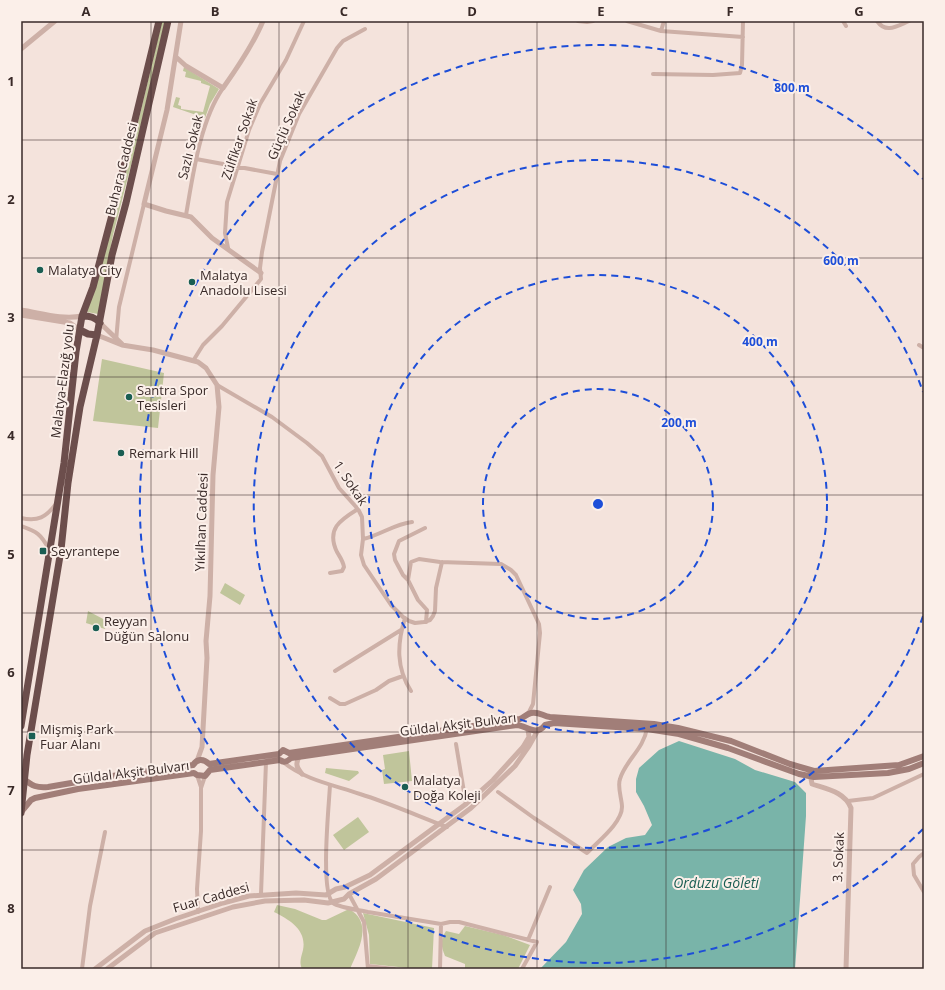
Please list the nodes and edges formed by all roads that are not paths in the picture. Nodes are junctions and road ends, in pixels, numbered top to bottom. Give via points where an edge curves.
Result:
1 (55, 21) edge
2 (159, 21) edge
3 (168, 21) edge
4 (181, 21) edge
5 (263, 21) edge
6 (304, 21) edge
7 (578, 21) edge
8 (593, 21) edge
9 (627, 21) edge
10 (664, 21) edge
11 (743, 21) edge
12 (843, 21) edge
13 (877, 21) edge
14 (909, 21) edge
15 (846, 26) dead end
16 (365, 29) dead end
17 (661, 32) junction
18 (743, 37) junction
19 (21, 49) edge
20 (176, 57) junction
21 (653, 74) dead end
22 (223, 88) junction
23 (196, 159) junction
24 (239, 167) junction
25 (277, 174) junction
26 (144, 204) junction
27 (186, 215) junction
28 (228, 248) junction
29 (261, 273) junction
30 (21, 310) edge
31 (21, 315) edge
32 (82, 316) junction
33 (100, 323) junction
34 (80, 330) junction
35 (97, 335) junction
36 (116, 341) junction
37 (924, 344) edge
38 (924, 348) edge
39 (193, 361) junction
40 (217, 385) junction
41 (58, 503) junction
42 (358, 509) junction
43 (21, 518) edge
44 (412, 522) dead end
45 (21, 526) edge
46 (425, 528) dead end
47 (363, 539) junction
48 (50, 550) junction
49 (442, 562) junction
50 (330, 573) dead end
51 (408, 580) junction
52 (405, 618) junction
53 (426, 622) junction
54 (401, 630) junction
55 (335, 671) dead end
56 (403, 676) junction
57 (411, 691) dead end
58 (330, 698) dead end
59 (533, 704) junction
60 (527, 715) junction
61 (542, 715) junction
62 (545, 725) junction
63 (21, 726) edge
64 (647, 726) junction
65 (527, 728) junction
66 (538, 730) junction
67 (456, 744) dead end
68 (202, 747) junction
69 (924, 756) edge
70 (299, 757) junction
71 (285, 758) junction
72 (207, 762) junction
73 (266, 762) junction
74 (195, 763) junction
75 (924, 763) edge
76 (210, 770) junction
77 (299, 773) junction
78 (195, 774) junction
79 (810, 774) junction
80 (924, 774) edge
81 (205, 776) junction
82 (24, 779) junction
83 (330, 785) junction
84 (201, 788) junction
85 (498, 792) dead end
86 (848, 801) junction
87 (466, 804) junction
88 (21, 812) edge
89 (439, 824) junction
90 (447, 827) junction
91 (105, 832) dead end
92 (924, 853) edge
93 (326, 884) junction
94 (345, 887) junction
95 (550, 887) dead end
96 (336, 889) junction
97 (924, 892) edge
98 (262, 894) junction
99 (328, 894) junction
100 (349, 894) junction
101 (332, 903) junction
102 (358, 910) junction
103 (198, 912) junction
104 (441, 924) junction
105 (528, 940) junction
106 (368, 968) edge
107 (82, 969) edge
108 (96, 969) edge
109 (107, 969) edge
110 (394, 969) edge
111 (440, 969) edge
112 (522, 969) edge
113 (846, 969) edge

1 - 19 street
2 - 32 highway, Malatya-Elazığ yolu via 112,215 93,287
3 - 33 highway, Buhara Caddesi via 112,256
4 - 20 street
5 - 22 street
6 - 24 street, Zülfikar Sokak via 286,60 256,110
7 - 8 street
9 - 17 street
10 - 17 street
11 - 18 street
12 - 15 street
13 - 14 street via 880,26 886,28
16 - 25 street, Güçlü Sokak via 343,41 334,50 299,114
17 - 18 street
18 - 21 street via 740,73
20 - 22 street via 186,66
20 - 26 street via 167,110
22 - 23 street, Sazlı Sokak via 209,111
23 - 24 street
23 - 27 street, Sazlı Sokak
24 - 25 street
24 - 28 street, Zülfikar Sokak via 228,202 225,233
25 - 29 street, Güçlü Sokak via 262,252
26 - 27 street
26 - 36 street via 119,307
27 - 28 street via 212,238
28 - 29 street
29 - 39 street via 260,281 203,345
30 - 32 street via 74,318
31 - 34 street via 70,323
32 - 33 highway via 95,318
32 - 34 highway, Malatya-Elazığ yolu
33 - 35 highway, Buhara Caddesi
33 - 36 street
34 - 35 highway
34 - 41 highway, Malatya-Elazığ yolu
35 - 36 street
35 - 82 highway, Buhara Caddesi via 80,407 61,550
36 - 39 street, Yıkılhan Caddesi via 122,345
37 - 38 street via 919,345
39 - 40 street, Yıkılhan Caddesi via 206,368
40 - 42 street, 1. Sokak via 272,417 318,451 340,488
40 - 68 street, Yıkılhan Caddesi via 219,407 213,474
41 - 43 street via 46,516 38,519
41 - 48 highway, Malatya-Elazığ yolu
42 - 47 street, 1. Sokak via 362,517
42 - 50 street via 339,522 335,528 334,543 344,567 342,571
44 - 47 street
45 - 48 street via 42,536
46 - 51 street via 399,541 394,554 403,575
47 - 52 street, 1. Sokak via 361,555 364,565 391,605
48 - 63 highway, Malatya-Elazığ yolu
49 - 51 street via 419,559 411,562
49 - 53 street via 436,588 435,611
49 - 59 street via 501,564 516,575 539,624
51 - 53 street via 418,600 427,610
52 - 53 street via 414,623
52 - 54 street
54 - 55 street
54 - 56 street via 399,646
56 - 57 street
56 - 58 street via 345,704
59 - 60 street
59 - 61 street
60 - 61 main road, Güldal Akşit Bulvarı via 535,712
60 - 65 street
60 - 71 main road, Güldal Akşit Bulvarı
61 - 62 street
61 - 64 main road, Güldal Akşit Bulvarı
62 - 64 main road, Güldal Akşit Bulvarı via 554,723
62 - 66 main road
64 - 79 main road, Güldal Akşit Bulvarı via 704,740 800,774
64 - 85 street via 643,742 619,780 622,809 620,815 587,853
65 - 66 main road, Güldal Akşit Bulvarı via 531,731
65 - 70 main road, Güldal Akşit Bulvarı via 517,725
65 - 87 street via 529,736 523,747 493,780
66 - 90 street via 515,766
67 - 87 street
68 - 72 street, Yıkılhan Caddesi
68 - 74 street, Yıkılhan Caddesi
69 - 79 main road, Güldal Akşit Bulvarı via 899,765
70 - 71 main road, Güldal Akşit Bulvarı
70 - 77 street via 296,766
71 - 72 main road, Güldal Akşit Bulvarı
71 - 73 main road, Güldal Akşit Bulvarı
71 - 77 street via 292,770
72 - 74 main road, Güldal Akşit Bulvarı
72 - 76 street, Yıkılhan Caddesi
73 - 76 main road, Güldal Akşit Bulvarı
73 - 98 street
74 - 78 street
74 - 82 main road, Güldal Akşit Bulvarı via 42,788 32,786
75 - 79 main road, Güldal Akşit Bulvarı via 888,773
76 - 81 main road, Güldal Akşit Bulvarı
77 - 83 street
78 - 81 main road, Güldal Akşit Bulvarı
78 - 84 street
78 - 88 main road, Güldal Akşit Bulvarı via 48,794 31,800
79 - 86 street via 812,784 835,791
80 - 86 street via 872,798
81 - 84 street
82 - 88 highway, Buhara Caddesi
83 - 89 street
83 - 93 street
84 - 103 street
86 - 113 street, 3. Sokak via 851,808
87 - 89 street
89 - 90 street
89 - 94 street via 370,875
90 - 100 street via 376,879
91 - 107 street via 90,906
92 - 97 street via 913,864 914,875
93 - 96 street via 329,888
93 - 99 street
94 - 96 street
94 - 100 street
95 - 105 street
96 - 99 street
98 - 99 street, Fuar Caddesi
98 - 103 street, Fuar Caddesi via 240,898
99 - 101 street
100 - 101 street via 344,899
100 - 102 street
101 - 102 street
101 - 109 street via 265,900 233,907 155,933
102 - 104 street
102 - 106 street via 364,922
103 - 108 street, Fuar Caddesi via 145,931
104 - 105 street via 459,922
104 - 111 street
105 - 112 street via 537,942
106 - 110 street

